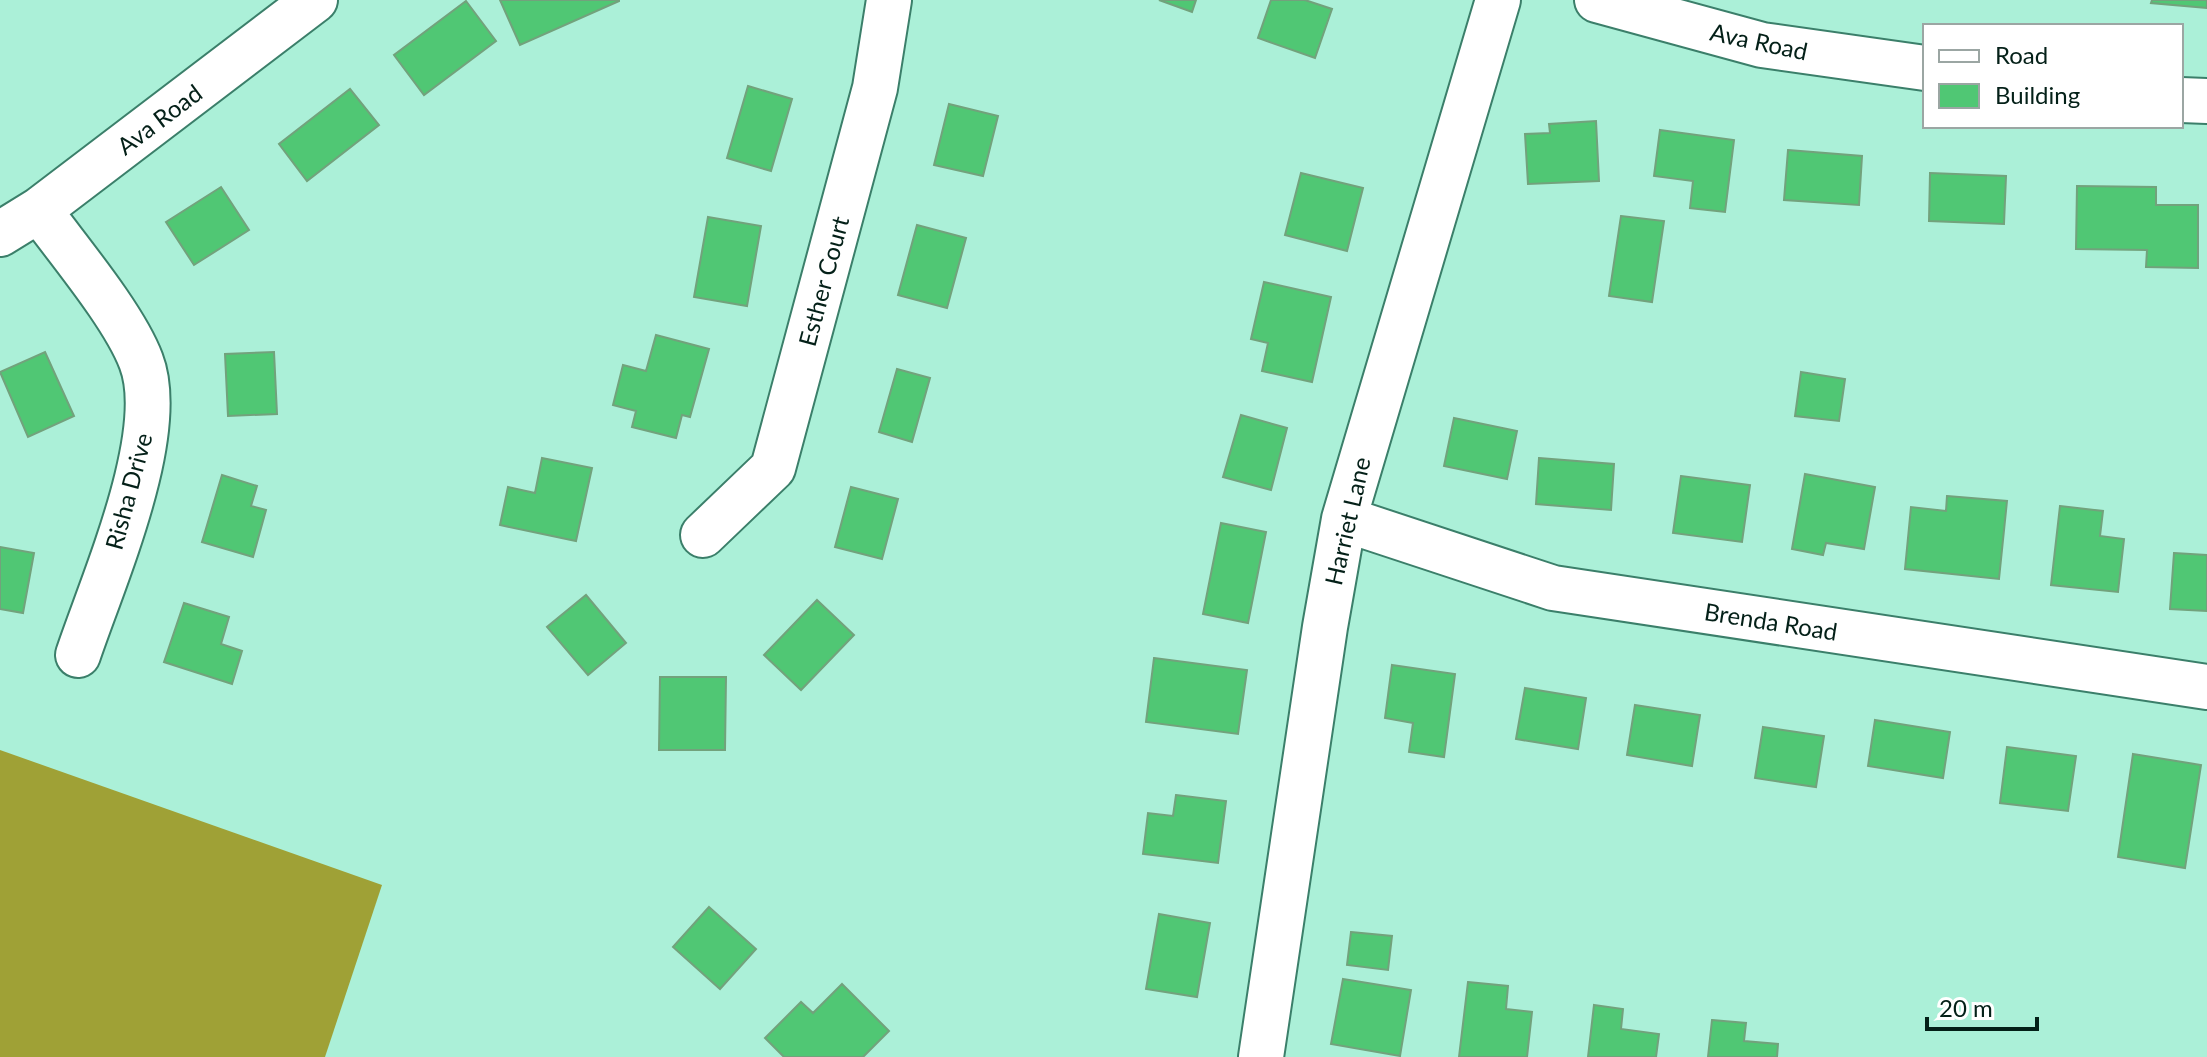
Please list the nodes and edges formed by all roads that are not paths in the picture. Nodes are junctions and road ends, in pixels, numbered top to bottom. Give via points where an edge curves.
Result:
1 (315, 0) edge
2 (889, 0) edge
3 (1498, 0) edge
4 (1597, 0) edge
5 (1923, 68) edge
6 (2183, 100) edge
7 (2207, 101) edge
8 (39, 210) junction
9 (0, 234) edge
10 (1344, 519) junction
11 (703, 535) dead end
12 (78, 655) dead end
13 (2207, 687) edge
14 (1261, 1057) edge

1 - 8 street, Ava Road
2 - 11 street, Esther Court via 875,88 773,468
3 - 10 street, Harriet Lane
4 - 5 street, Ava Road via 1762,45
6 - 7 street
8 - 9 street, Ava Road
8 - 12 street, Risha Drive via 142,362 149,401 146,439 131,495
10 - 13 street, Brenda Road via 1553,588
10 - 14 street, Harriet Lane

